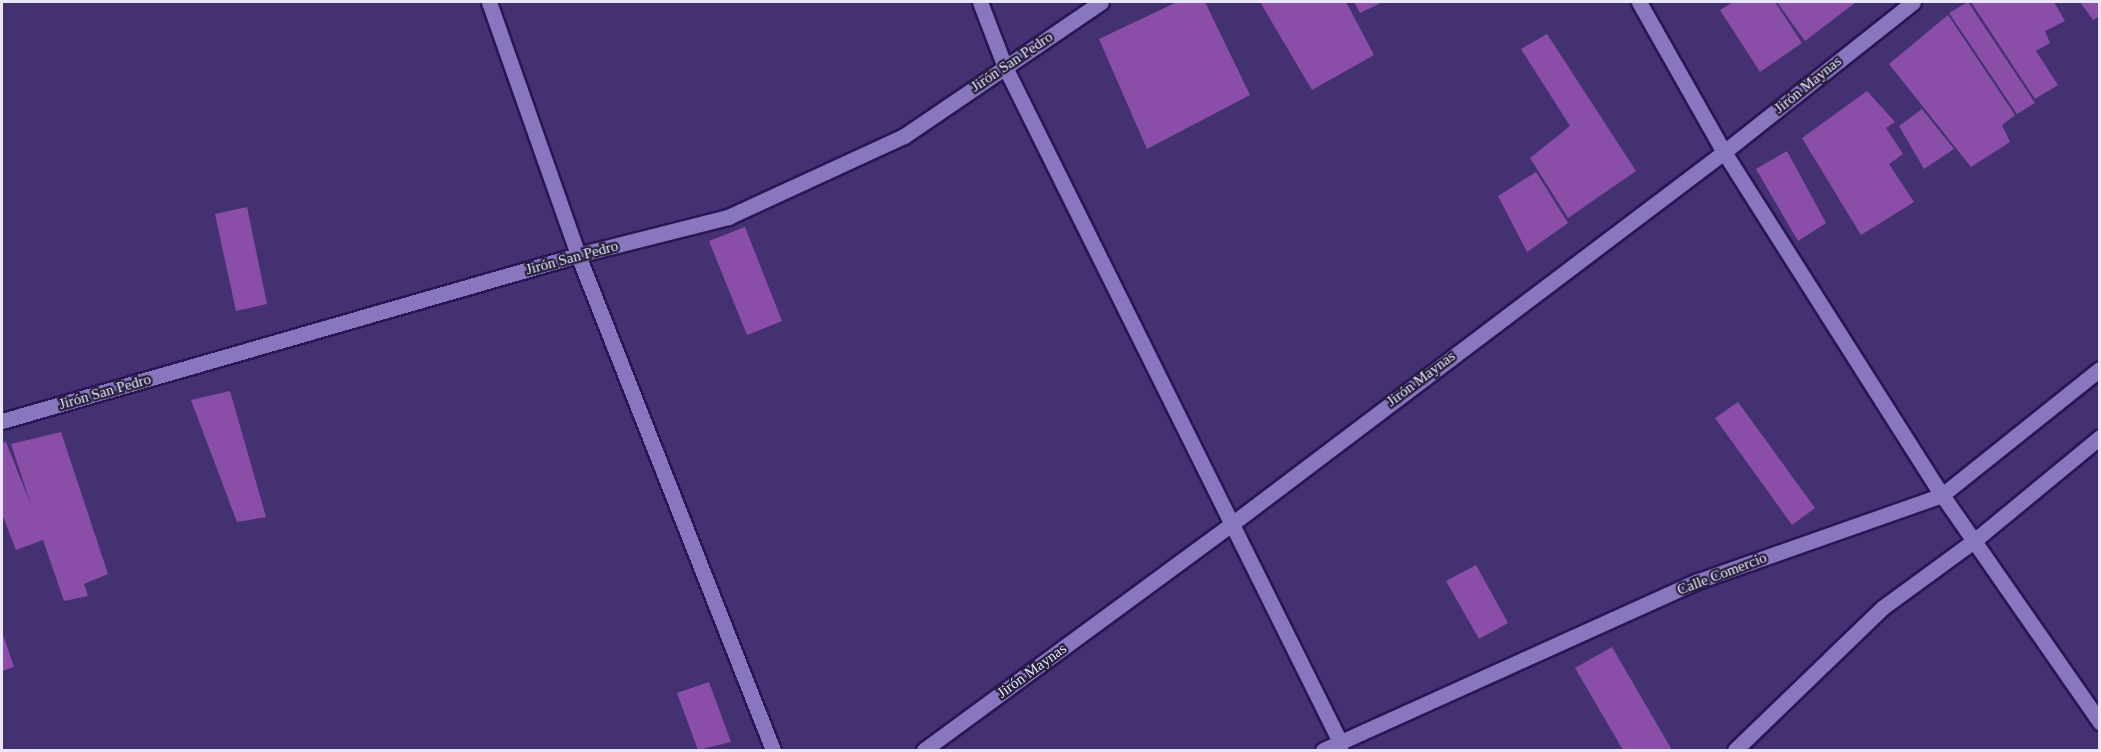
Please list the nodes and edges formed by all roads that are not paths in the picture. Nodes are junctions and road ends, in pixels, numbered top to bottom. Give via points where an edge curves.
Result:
1 (489, 2) edge
2 (980, 2) edge
3 (1101, 2) edge
4 (1639, 2) edge
5 (1913, 2) edge
6 (1005, 67) junction
7 (1724, 152) junction
8 (578, 255) junction
9 (2100, 369) edge
10 (2, 421) edge
11 (2100, 437) edge
12 (1942, 495) junction
13 (1233, 523) junction
14 (1975, 540) junction
15 (2100, 722) edge
16 (1341, 744) junction
17 (773, 750) edge
18 (924, 750) edge
19 (1323, 750) edge
20 (1735, 750) edge

1 - 8 street
2 - 6 street
3 - 6 street, Jirón San Pedro
4 - 7 street
5 - 7 street, Jirón Maynas
6 - 8 street, Jirón San Pedro via 904,136 728,217
6 - 13 street
7 - 12 street
7 - 13 street, Jirón Maynas
8 - 10 street, Jirón San Pedro
8 - 17 street
9 - 12 street, Calle Comercio
11 - 14 street
12 - 14 street
12 - 16 street, Calle Comercio via 1698,581
13 - 16 street
13 - 18 street, Jirón Maynas
14 - 15 street
14 - 20 street via 1882,608
16 - 19 street, Calle Comercio

